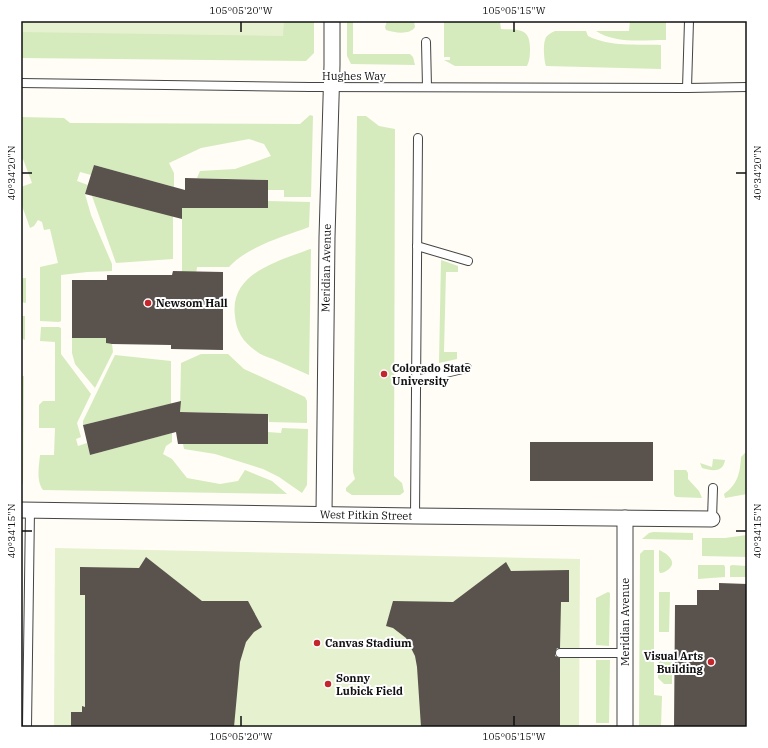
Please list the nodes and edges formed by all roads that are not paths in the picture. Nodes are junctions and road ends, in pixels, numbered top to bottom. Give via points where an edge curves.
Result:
1 (332, 21) edge
2 (689, 21) edge
3 (426, 42) dead end
4 (21, 83) edge
5 (331, 87) junction
6 (427, 87) junction
7 (747, 87) edge
8 (687, 88) junction
9 (418, 138) dead end
10 (417, 246) junction
11 (468, 261) dead end
12 (467, 368) dead end
13 (416, 380) junction
14 (713, 488) dead end
15 (26, 510) edge
16 (324, 514) junction
17 (415, 516) junction
18 (625, 518) junction
19 (712, 519) joint
20 (25, 558) edge
21 (560, 653) dead end
22 (625, 653) junction
23 (27, 727) edge
24 (625, 727) edge

1 - 5 street, Meridian Avenue
2 - 8 lane
3 - 6 lane
4 - 5 lane, Hughes Way
5 - 6 lane, Hughes Way
5 - 16 street, Meridian Avenue
6 - 8 lane, Hughes Way
7 - 8 lane, Hughes Way
9 - 10 lane
10 - 11 lane
10 - 13 lane
12 - 13 lane
13 - 17 lane
14 - 19 lane
15 - 16 street, West Pitkin Street
15 - 20 lane
16 - 17 street, West Pitkin Street
17 - 18 street, West Pitkin Street
18 - 19 street, West Pitkin Street
18 - 22 street, Meridian Avenue
20 - 23 lane
21 - 22 lane
22 - 24 street, Meridian Avenue

